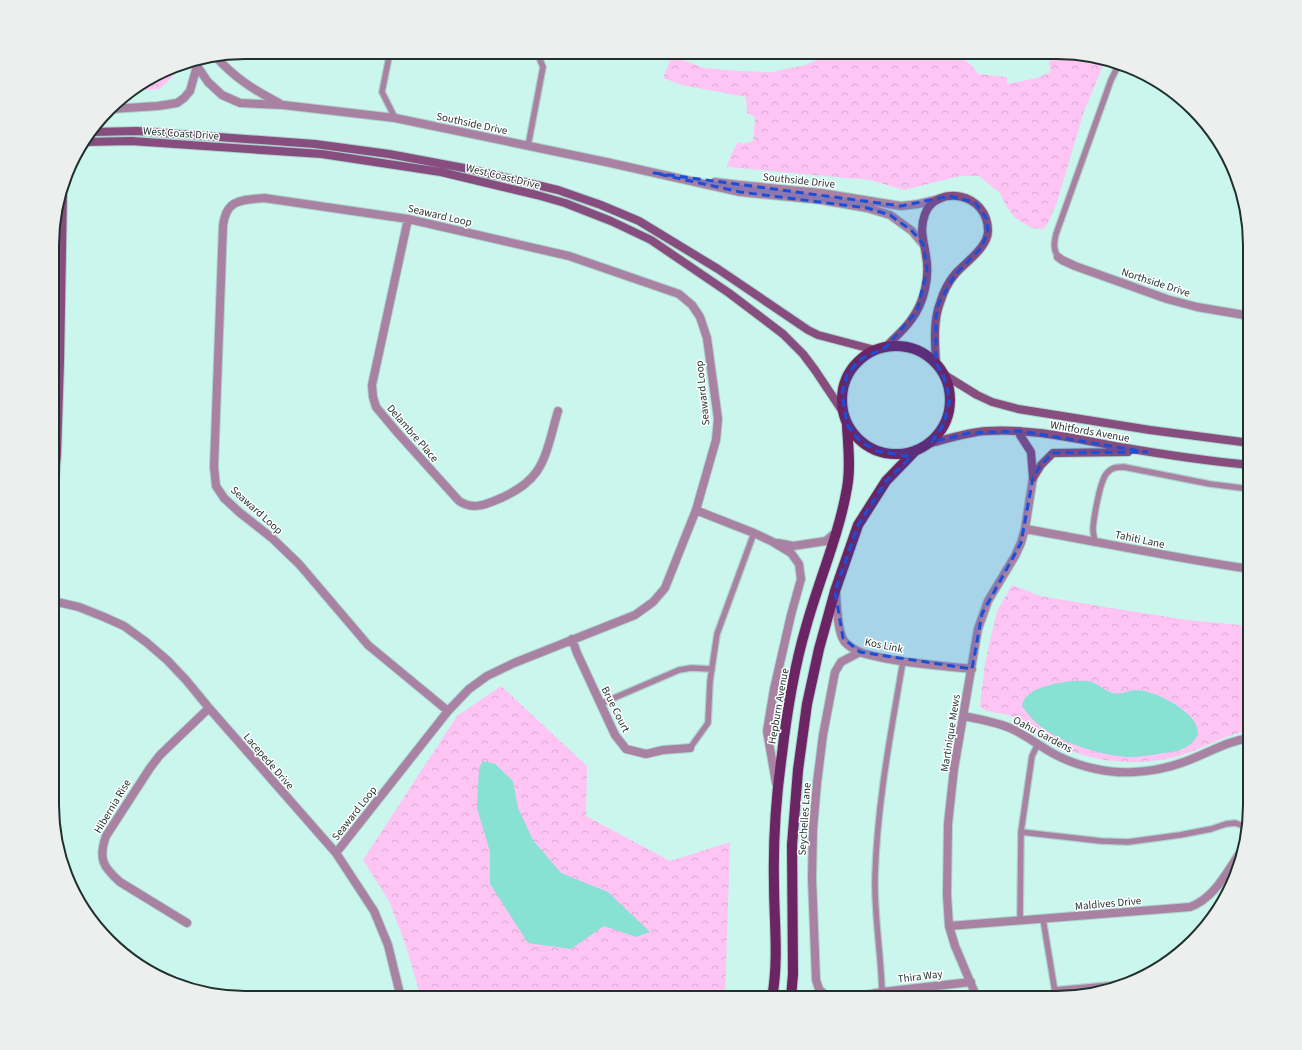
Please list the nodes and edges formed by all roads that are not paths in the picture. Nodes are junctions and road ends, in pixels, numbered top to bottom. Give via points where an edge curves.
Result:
1 (389, 59) edge
2 (540, 59) edge
3 (220, 61) edge
4 (196, 65) edge
5 (198, 65) edge
6 (1117, 69) edge
7 (283, 105) junction
8 (119, 108) edge
9 (395, 118) junction
10 (98, 132) edge
11 (90, 142) edge
12 (528, 146) junction
13 (654, 172) junction
14 (940, 199) junction
15 (62, 217) edge
16 (408, 219) junction
17 (923, 244) junction
18 (1058, 257) joint
19 (59, 264) edge
20 (1243, 315) edge
21 (886, 347) junction
22 (875, 350) junction
23 (936, 363) junction
24 (943, 374) junction
25 (558, 411) dead end
26 (843, 412) junction
27 (847, 424) junction
28 (1020, 431) junction
29 (1243, 442) edge
30 (928, 444) junction
31 (916, 450) junction
32 (1147, 452) junction
33 (1243, 464) edge
34 (1033, 478) junction
35 (1243, 488) edge
36 (696, 510) junction
37 (1025, 529) junction
38 (754, 533) junction
39 (836, 533) junction
40 (1095, 541) junction
41 (773, 542) junction
42 (1243, 568) edge
43 (835, 591) junction
44 (59, 602) edge
45 (572, 639) junction
46 (860, 652) junction
47 (903, 661) junction
48 (712, 669) junction
49 (972, 669) junction
50 (600, 704) junction
51 (209, 708) junction
52 (448, 711) junction
53 (964, 716) junction
54 (1243, 739) edge
55 (1038, 744) junction
56 (690, 748) joint
57 (778, 792) junction
58 (1242, 825) edge
59 (1021, 832) junction
60 (336, 853) junction
61 (1235, 860) edge
62 (1043, 919) junction
63 (1020, 921) junction
64 (187, 923) dead end
65 (949, 926) junction
66 (971, 982) junction
67 (1100, 986) edge
68 (1055, 990) joint
69 (400, 991) edge
70 (773, 991) edge
71 (792, 991) edge
72 (821, 991) edge
73 (882, 991) edge
74 (891, 991) edge
75 (974, 991) edge

1 - 9 lane via 382,92
2 - 12 lane via 543,67
3 - 7 street, Southside Drive via 229,72 246,84
4 - 8 street via 190,91 177,103
5 - 7 street, Southside Drive via 208,82 222,95 234,101
6 - 18 lane via 1056,234 1054,247
7 - 9 street, Southside Drive
9 - 12 street, Southside Drive
10 - 22 main road, West Coast Drive via 137,131 315,144 469,169 558,190 638,221 718,268 808,330
11 - 26 main road, West Coast Drive via 131,141 322,154 441,172 565,203 651,240 741,302 783,334 803,354
12 - 13 street, Southside Drive
13 - 14 street, Southside Drive via 901,206
13 - 17 street, Southside Drive via 740,192 821,200 867,208 890,215 912,230
14 - 17 main road via 932,204 923,219
14 - 23 main road via 958,196 976,202 987,219 988,232 982,247 955,275 939,303 935,330
15 - 19 main road
16 - 25 street, Delambre Place via 372,385 376,407 459,501 474,507 485,505 522,488 532,478 542,464
16 - 36 street, Seaward Loop via 569,256 679,294 692,305 700,317 707,338 718,419 716,440
16 - 52 street, Seaward Loop via 264,198 244,199 229,206 223,226 214,475 216,486 224,498 300,564 368,645
17 - 21 main road via 927,270 920,302 911,320
18 - 20 street, Northside Drive via 1075,266 1167,299
21 - 22 main road
21 - 23 main road via 904,346 921,352
22 - 26 main road via 859,360 847,375 842,393
23 - 24 main road
24 - 29 main road, Whitfords Avenue via 992,402 1018,408
24 - 30 main road via 950,399 948,412 944,424
26 - 27 main road
27 - 31 main road via 859,440 876,451 896,454
27 - 39 main road, Hepburn Avenue via 849,468
28 - 30 main road, Whitfords Avenue via 969,433
28 - 32 main road, Whitfords Avenue via 1057,435
28 - 34 main road via 1031,452
30 - 31 main road
31 - 43 main road via 886,481 858,524
32 - 33 main road, Whitfords Avenue
32 - 34 main road via 1053,453
34 - 37 street, Martinique Mews
35 - 40 lane via 1115,467 1104,477 1094,519
36 - 38 street
36 - 45 street, Seaward Loop via 665,588 653,602 635,615
37 - 40 street, Tahiti Lane
37 - 49 street, Martinique Mews via 1015,556 982,614
38 - 41 street
38 - 48 lane via 717,634
39 - 41 street via 826,541 793,546
39 - 57 main road, Hepburn Avenue via 806,627 793,682
40 - 42 street, Tahiti Lane
41 - 57 street via 790,553 800,564 801,579 774,689 767,731
43 - 46 street, Kos Link via 843,638
43 - 71 main road via 807,704 798,770 792,845
44 - 51 street, Lacepede Drive via 79,607 124,626 167,660
45 - 50 street, Brue Court
45 - 52 street, Seaward Loop via 486,676
46 - 47 street, Kos Link
46 - 72 street, Seychelles Lane via 841,662 835,672 816,790 812,878 816,980
47 - 49 street, Kos Link
47 - 73 lane via 878,824 875,895
48 - 50 lane via 679,670
48 - 56 lane via 708,723
49 - 53 street, Martinique Mews
50 - 56 street, Brue Court via 614,735 626,749 646,754
51 - 60 street, Lacepede Drive
51 - 64 street, Hibernia Rise via 150,768 106,836 102,853 105,868 120,882
52 - 60 street, Seaward Loop
53 - 55 street, Oahu Gardens via 1011,728
53 - 65 street, Martinique Mews via 954,769 948,824
54 - 55 street, Oahu Gardens via 1232,741 1185,762 1133,772 1097,769 1060,757
55 - 59 lane via 1032,756
57 - 70 main road, Hepburn Avenue via 774,839
58 - 59 lane via 1226,824 1180,835 1128,842
59 - 63 lane
60 - 69 street, Lacepede Drive via 374,911 388,945
61 - 62 street, Maldives Drive via 1208,897 1190,907
62 - 63 street, Maldives Drive
62 - 68 lane
63 - 65 street, Maldives Drive
65 - 66 street, Martinique Mews
66 - 74 street, Thira Way
66 - 75 street, Martinique Mews
67 - 68 lane

